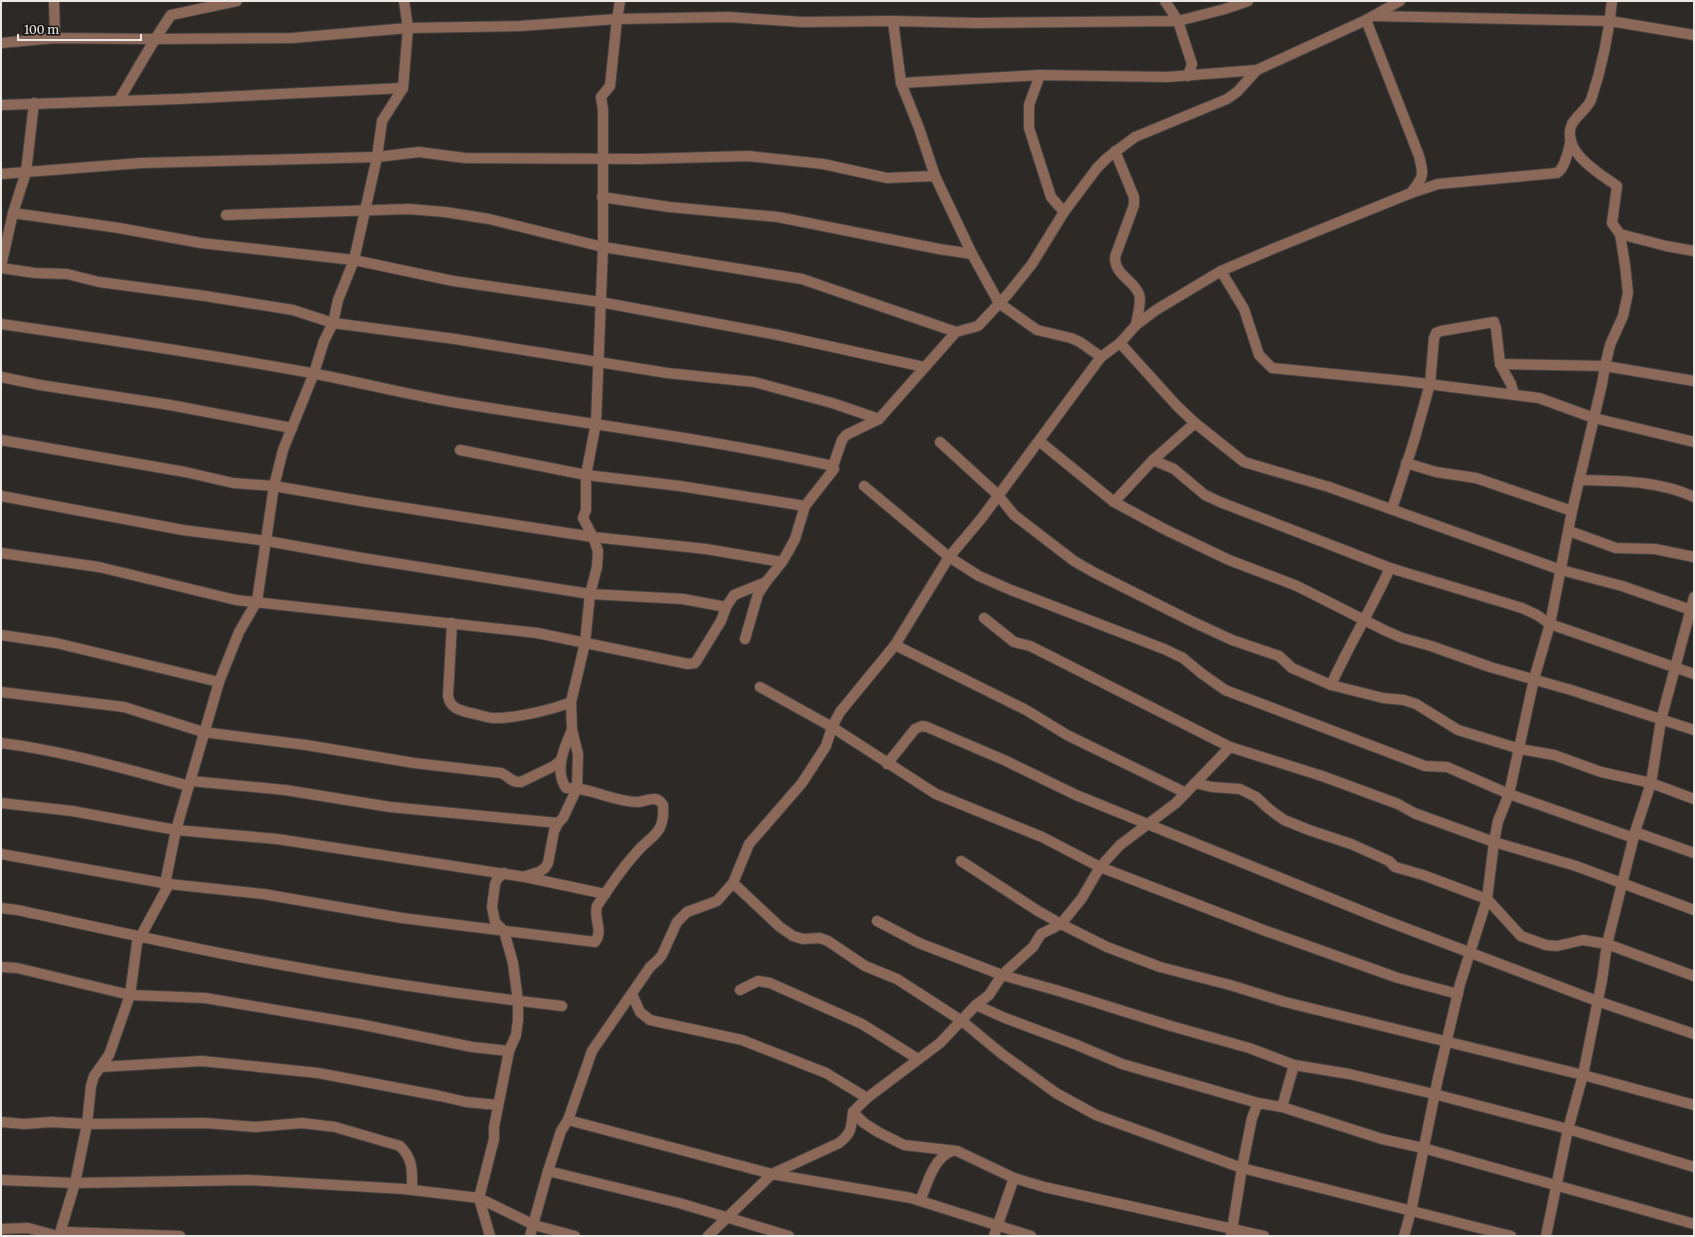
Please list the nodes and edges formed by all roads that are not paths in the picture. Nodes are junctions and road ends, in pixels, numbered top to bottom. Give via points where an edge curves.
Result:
1 (54, 1) edge
2 (237, 1) edge
3 (404, 1) edge
4 (620, 1) edge
5 (1165, 1) edge
6 (1248, 1) edge
7 (1400, 1) edge
8 (1612, 1) edge
9 (1369, 18) junction
10 (617, 20) junction
11 (893, 21) junction
12 (1178, 21) junction
13 (1610, 21) junction
14 (408, 28) junction
15 (1694, 34) edge
16 (56, 38) junction
17 (154, 40) junction
18 (1, 43) edge
19 (1257, 70) junction
20 (1040, 75) junction
21 (1188, 76) junction
22 (901, 83) junction
23 (403, 88) junction
24 (119, 100) junction
25 (34, 103) junction
26 (1, 105) edge
27 (1571, 140) junction
28 (1115, 151) junction
29 (377, 156) junction
30 (602, 159) junction
31 (26, 172) junction
32 (1, 174) edge
33 (935, 176) junction
34 (1411, 193) junction
35 (602, 197) junction
36 (366, 211) junction
37 (1064, 212) junction
38 (13, 213) junction
39 (226, 215) dead end
40 (1620, 234) junction
41 (603, 247) junction
42 (1694, 251) edge
43 (972, 254) junction
44 (354, 260) junction
45 (1, 267) edge
46 (1221, 271) junction
47 (600, 302) junction
48 (999, 303) junction
49 (333, 323) junction
50 (1, 324) edge
51 (1136, 325) junction
52 (956, 332) junction
53 (1120, 343) junction
54 (1102, 357) junction
55 (598, 361) junction
56 (1500, 364) junction
57 (1604, 366) junction
58 (924, 367) junction
59 (314, 373) junction
60 (1, 377) edge
61 (1694, 381) edge
62 (1430, 384) junction
63 (1514, 394) junction
64 (1594, 418) junction
65 (879, 419) junction
66 (596, 423) junction
67 (1195, 423) junction
68 (292, 428) junction
69 (1, 440) edge
70 (1039, 441) junction
71 (940, 442) dead end
72 (1694, 442) edge
73 (460, 450) dead end
74 (1153, 460) junction
75 (1406, 463) junction
76 (833, 466) junction
77 (586, 475) junction
78 (1579, 480) junction
79 (274, 486) junction
80 (864, 486) dead end
81 (1, 496) edge
82 (998, 496) junction
83 (1694, 497) edge
84 (1114, 502) junction
85 (805, 506) junction
86 (1392, 509) junction
87 (1572, 511) junction
88 (1569, 531) junction
89 (593, 537) junction
90 (267, 541) junction
91 (1, 553) edge
92 (1694, 556) edge
93 (949, 558) junction
94 (782, 562) junction
95 (1390, 568) junction
96 (1561, 570) junction
97 (766, 582) junction
98 (590, 594) junction
99 (1694, 597) edge
100 (256, 602) junction
101 (726, 607) junction
102 (1692, 610) edge
103 (984, 618) dead end
104 (1364, 619) junction
105 (452, 623) junction
106 (1550, 624) junction
107 (1, 635) edge
108 (745, 639) dead end
109 (585, 642) junction
110 (895, 645) junction
111 (1675, 668) junction
112 (1694, 674) edge
113 (1534, 679) junction
114 (219, 682) junction
115 (1331, 685) junction
116 (760, 688) dead end
117 (1, 692) edge
118 (571, 702) junction
119 (1661, 720) junction
120 (832, 727) junction
121 (572, 730) junction
122 (1694, 730) edge
123 (203, 732) junction
124 (1, 743) edge
125 (1230, 747) junction
126 (1520, 749) junction
127 (561, 760) junction
128 (887, 764) junction
129 (1195, 783) junction
130 (1651, 783) junction
131 (190, 784) junction
132 (577, 788) junction
133 (1186, 793) junction
134 (1509, 794) junction
135 (1694, 799) edge
136 (1, 803) edge
137 (558, 823) junction
138 (1149, 824) junction
139 (176, 830) junction
140 (1634, 835) junction
141 (1494, 842) junction
142 (1694, 853) edge
143 (1, 854) edge
144 (962, 861) dead end
145 (1100, 866) junction
146 (504, 873) junction
147 (525, 877) junction
148 (733, 883) junction
149 (169, 884) junction
150 (1621, 884) junction
151 (605, 894) junction
152 (1487, 899) junction
153 (1, 908) edge
154 (1694, 910) edge
155 (877, 921) dead end
156 (1061, 924) junction
157 (504, 931) junction
158 (142, 936) junction
159 (1607, 944) junction
160 (1469, 952) junction
161 (1, 967) edge
162 (1002, 975) junction
163 (1694, 976) edge
164 (740, 990) dead end
165 (632, 994) junction
166 (1458, 994) junction
167 (130, 995) junction
168 (518, 1001) junction
169 (1597, 1001) junction
170 (976, 1005) junction
171 (562, 1006) dead end
172 (962, 1021) junction
173 (1694, 1034) edge
174 (1447, 1041) junction
175 (509, 1051) junction
176 (918, 1059) junction
177 (1294, 1065) junction
178 (101, 1066) junction
179 (1583, 1075) junction
180 (1434, 1094) junction
181 (867, 1098) junction
182 (1258, 1103) junction
183 (498, 1105) junction
184 (1694, 1105) edge
185 (1282, 1107) junction
186 (853, 1112) junction
187 (568, 1120) junction
188 (1, 1122) edge
189 (87, 1124) junction
190 (1568, 1129) junction
191 (1423, 1148) junction
192 (950, 1152) junction
193 (1694, 1167) edge
194 (1242, 1168) junction
195 (548, 1171) junction
196 (772, 1174) junction
197 (1014, 1178) junction
198 (1, 1180) edge
199 (75, 1183) junction
200 (1556, 1187) junction
201 (412, 1190) junction
202 (479, 1198) junction
203 (920, 1201) junction
204 (1411, 1211) junction
205 (727, 1217) junction
206 (1694, 1224) edge
207 (534, 1225) junction
208 (998, 1226) junction
209 (1, 1229) edge
210 (1232, 1232) edge
211 (59, 1236) edge
212 (180, 1236) edge
213 (490, 1236) edge
214 (530, 1236) edge
215 (575, 1236) edge
216 (708, 1236) edge
217 (789, 1236) edge
218 (994, 1236) edge
219 (1031, 1236) edge
220 (1264, 1236) edge
221 (1404, 1236) edge
222 (1511, 1236) edge
223 (1546, 1236) edge

1 - 16 street
2 - 17 street via 171,15
3 - 14 street
4 - 10 street
5 - 12 street
6 - 12 street
7 - 9 street
8 - 13 street
9 - 13 street
9 - 19 street
9 - 34 street via 1419,156 1422,178
10 - 11 street via 729,17 802,22
10 - 14 street via 520,26
10 - 30 street via 610,86 601,98
11 - 12 street
11 - 22 street
12 - 21 street via 1192,64
13 - 15 street
13 - 27 street via 1590,101 1573,123
14 - 17 street via 292,38
14 - 23 street
16 - 17 street
16 - 18 street
17 - 24 street
19 - 21 street
19 - 28 street via 1227,99 1146,132
20 - 21 street
20 - 22 street
20 - 37 street via 1029,105 1029,128 1051,197
22 - 33 street
23 - 24 street
23 - 29 street via 382,121
24 - 25 street
25 - 26 street
25 - 31 street
27 - 34 street via 1563,166 1558,173 1438,184
27 - 40 street via 1584,162 1617,186 1612,223
28 - 37 street via 1097,168
28 - 51 street via 1134,197 1134,205 1115,263 1117,269 1139,294
29 - 30 street via 419,152 465,158
29 - 31 street via 141,164
29 - 36 street
30 - 33 street via 748,156 823,164 887,178
30 - 35 street
31 - 32 street
31 - 38 street
33 - 43 street
34 - 46 street
35 - 41 street
35 - 43 street via 669,207 778,217
36 - 39 street
36 - 41 street via 409,209 489,219
36 - 44 street
37 - 48 street via 1032,264
38 - 44 street via 201,243
38 - 45 street
40 - 42 street
40 - 57 street via 1628,294 1623,316
41 - 47 street
41 - 52 street via 802,279
43 - 48 street
44 - 47 street via 454,281
44 - 49 street via 338,300
45 - 49 street via 35,273 67,274 99,282 286,309
46 - 51 street via 1179,295
46 - 62 street via 1244,309 1259,354 1272,368
47 - 55 street
47 - 58 street via 778,335
48 - 52 street via 978,326
48 - 54 street via 1037,330 1071,338
49 - 55 street
49 - 59 street via 324,341
50 - 59 street via 207,354
51 - 53 street
52 - 58 street
53 - 54 street
53 - 67 street
54 - 70 street
55 - 65 street via 667,373 754,382 832,403
55 - 66 street
56 - 57 street
56 - 62 street via 1494,322 1440,331 1434,338
56 - 63 street
57 - 61 street
57 - 64 street
58 - 65 street
59 - 66 street via 450,401
59 - 68 street
60 - 68 street via 40,386 170,405
62 - 63 street
62 - 75 street
63 - 64 street via 1539,398
64 - 72 street
64 - 78 street
65 - 76 street via 846,435
66 - 76 street
66 - 77 street
67 - 74 street
67 - 86 street via 1244,462
68 - 79 street via 283,450
69 - 79 street via 185,472 233,483
70 - 82 street
70 - 84 street
71 - 82 street
73 - 77 street
74 - 84 street
74 - 95 street via 1174,469 1205,495 1220,502
75 - 86 street
75 - 87 street via 1436,472 1476,478
76 - 85 street via 834,470
77 - 85 street via 680,486
77 - 89 street via 586,510 583,518
78 - 83 street via 1642,484 1683,491
78 - 87 street
79 - 89 street
79 - 90 street
80 - 93 street
81 - 90 street via 183,530
82 - 93 street
82 - 115 street via 1014,515 1095,573 1232,640 1279,656 1292,668
84 - 104 street via 1229,560 1297,586
85 - 94 street via 795,538
86 - 96 street
87 - 88 street
88 - 92 street via 1616,548 1656,549
88 - 96 street
89 - 94 street via 706,549
89 - 98 street via 598,551
90 - 98 street
90 - 100 street
91 - 100 street via 99,567 236,600
93 - 110 street
93 - 134 street via 979,576 1011,590 1183,658 1225,690 1426,766 1447,767
94 - 97 street
95 - 104 street via 1375,602
95 - 106 street via 1522,608
96 - 102 street via 1622,586
96 - 106 street
97 - 101 street via 734,596
97 - 108 street via 758,594
98 - 101 street via 683,599
98 - 109 street
99 - 102 street
100 - 105 street
100 - 114 street via 239,632
101 - 109 street via 711,638 692,664
102 - 111 street
103 - 125 street via 1014,642 1030,646
104 - 113 street via 1402,638
104 - 115 street
105 - 109 street via 537,633
105 - 118 street via 448,696 453,707 491,718 550,709
106 - 111 street
106 - 113 street
107 - 114 street via 56,643
109 - 118 street
110 - 120 street via 840,712
110 - 133 street via 1026,710 1067,735
111 - 112 street
111 - 119 street
113 - 119 street
113 - 126 street
114 - 123 street
115 - 126 street via 1416,704 1458,730
116 - 120 street
117 - 123 street via 124,707
118 - 121 street
119 - 122 street
119 - 130 street
120 - 128 street
120 - 148 street via 826,746 802,783 749,844
121 - 127 street
121 - 132 street via 578,754
123 - 127 street via 501,773 515,783 554,766
123 - 131 street
124 - 131 street via 30,746
125 - 129 street
125 - 141 street via 1322,776
126 - 130 street via 1554,755 1602,772
126 - 134 street
127 - 132 street via 566,788
128 - 138 street via 915,729 922,726 1004,760 1076,795
128 - 145 street via 936,794 1036,835
129 - 133 street
129 - 152 street via 1240,790 1256,797 1290,822 1351,844 1389,861 1395,867
130 - 135 street
130 - 140 street
131 - 137 street via 285,790 390,807
131 - 139 street
132 - 137 street via 563,818
132 - 151 street via 638,802 652,798 663,805 663,822 655,837 636,853
133 - 138 street
134 - 140 street
134 - 141 street via 1498,821
136 - 139 street via 72,811
137 - 147 street via 545,868
138 - 145 street via 1120,845
138 - 160 street
139 - 146 street via 277,839
139 - 149 street via 166,879
140 - 142 street
140 - 150 street
141 - 150 street via 1576,866
141 - 152 street
143 - 149 street
144 - 156 street
145 - 156 street via 1082,898
145 - 166 street via 1266,931 1398,978
146 - 147 street
146 - 157 street via 495,884 492,907 494,922
147 - 151 street
148 - 165 street via 717,901 686,912 677,922 662,955 650,967
148 - 172 street via 793,936 828,941 865,966 920,992
149 - 157 street via 263,894 402,918
149 - 158 street
150 - 154 street
150 - 159 street
151 - 157 street via 597,906 600,932 595,942
152 - 159 street via 1521,936 1546,945 1557,946 1583,940
152 - 160 street
153 - 158 street
155 - 162 street via 919,943
156 - 162 street via 1041,934 1033,947
156 - 174 street via 1108,947 1160,967 1307,1008
157 - 168 street via 514,968
158 - 167 street via 137,943
158 - 168 street via 271,963
159 - 163 street
159 - 169 street
160 - 166 street
160 - 169 street
161 - 167 street via 17,968
162 - 170 street via 989,995
162 - 177 street via 1249,1048
164 - 176 street via 758,981 770,983 862,1024
165 - 181 street via 640,1012 650,1020 742,1040 826,1073
165 - 187 street via 592,1051
166 - 174 street
167 - 175 street via 205,998 359,1024 472,1047
167 - 178 street via 109,1055
168 - 171 street
168 - 175 street via 516,1035
169 - 173 street
169 - 179 street
170 - 172 street
170 - 182 street via 1122,1064
172 - 176 street via 940,1043
172 - 194 street via 1056,1093 1096,1115
174 - 179 street
174 - 180 street
175 - 183 street
176 - 181 street
177 - 180 street via 1349,1074
177 - 185 street
178 - 183 street via 202,1061 318,1073 466,1102
178 - 189 street via 91,1086
179 - 184 street
179 - 190 street
180 - 190 street
180 - 191 street
181 - 186 street
182 - 185 street
182 - 194 street via 1252,1118
183 - 202 street via 494,1139
185 - 191 street via 1382,1139
186 - 192 street via 864,1123 904,1145
186 - 196 street via 848,1136 839,1143
187 - 195 street via 561,1131
187 - 196 street
188 - 189 street
189 - 199 street
189 - 201 street via 205,1123 255,1127 302,1123 335,1127 400,1146 412,1164
190 - 193 street
190 - 200 street
191 - 200 street
191 - 204 street
192 - 197 street via 957,1151
192 - 203 street via 944,1154 937,1163
194 - 204 street
194 - 210 street
195 - 205 street
195 - 207 street
196 - 203 street
196 - 205 street
197 - 208 street
197 - 210 street
198 - 199 street
199 - 201 street via 248,1180
199 - 211 street
200 - 206 street
200 - 223 street
201 - 202 street
202 - 207 street
202 - 213 street
203 - 208 street
204 - 221 street
204 - 222 street
205 - 216 street
205 - 217 street
207 - 214 street
207 - 215 street
208 - 218 street
208 - 219 street
209 - 211 street via 28,1228
210 - 220 street
211 - 212 street via 66,1232

